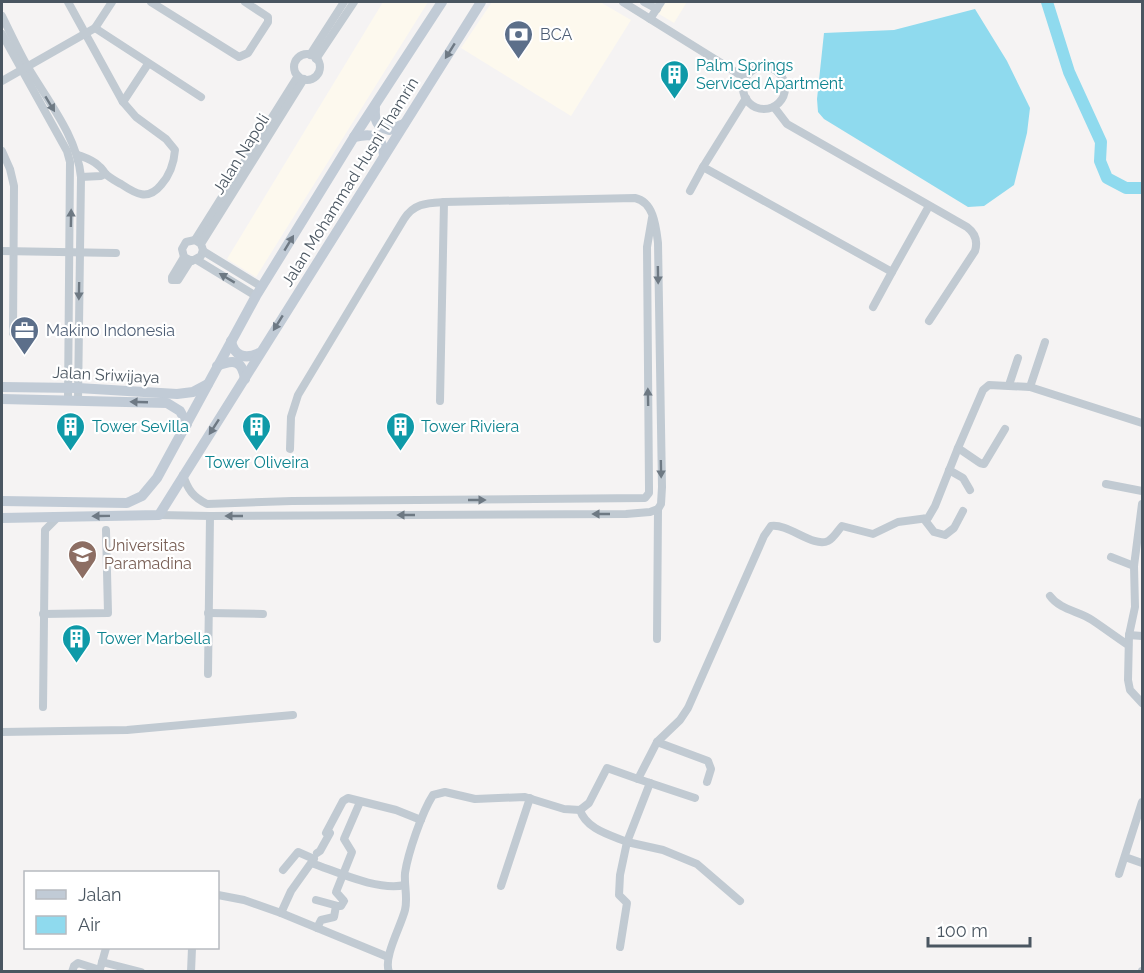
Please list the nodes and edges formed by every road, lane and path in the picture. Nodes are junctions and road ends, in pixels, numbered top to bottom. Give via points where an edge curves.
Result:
1 (68, 2) edge
2 (112, 2) edge
3 (151, 2) edge
4 (244, 2) edge
5 (345, 2) edge
6 (354, 2) edge
7 (442, 2) edge
8 (481, 2) edge
9 (623, 2) edge
10 (644, 2) edge
11 (659, 5) edge
12 (2, 16) edge
13 (650, 19) junction
14 (95, 28) junction
15 (87, 33) junction
16 (2, 34) edge
17 (313, 57) junction
18 (148, 64) junction
19 (24, 69) junction
20 (301, 78) junction
21 (745, 78) junction
22 (2, 81) edge
23 (201, 98) dead end
24 (746, 98) junction
25 (123, 102) junction
26 (375, 106) junction
27 (774, 107) junction
28 (405, 123) junction
29 (354, 137) junction
30 (2, 151) edge
31 (78, 155) junction
32 (384, 155) junction
33 (703, 167) junction
34 (105, 174) junction
35 (81, 177) junction
36 (690, 191) dead end
37 (444, 202) junction
38 (929, 206) junction
39 (652, 217) junction
40 (200, 245) junction
41 (2, 251) edge
42 (13, 251) junction
43 (70, 253) junction
44 (79, 253) junction
45 (116, 253) dead end
46 (190, 259) junction
47 (892, 272) junction
48 (259, 291) junction
49 (873, 307) dead end
50 (929, 321) dead end
51 (13, 333) dead end
52 (231, 341) junction
53 (1045, 342) dead end
54 (259, 354) junction
55 (1018, 358) dead end
56 (217, 366) junction
57 (245, 379) junction
58 (73, 384) junction
59 (208, 384) junction
60 (1009, 385) junction
61 (2, 387) edge
62 (1030, 387) junction
63 (2, 399) edge
64 (73, 400) junction
65 (440, 401) dead end
66 (1143, 423) edge
67 (187, 424) junction
68 (1005, 429) dead end
69 (958, 448) junction
70 (290, 449) dead end
71 (949, 470) junction
72 (183, 474) junction
73 (1106, 484) dead end
74 (970, 490) dead end
75 (1143, 491) edge
76 (433, 500) junction
77 (2, 501) edge
78 (1143, 504) edge
79 (658, 509) junction
80 (963, 511) dead end
81 (159, 514) junction
82 (433, 515) junction
83 (210, 516) junction
84 (58, 517) junction
85 (2, 518) edge
86 (924, 519) junction
87 (106, 530) dead end
88 (1111, 557) dead end
89 (1134, 566) junction
90 (1050, 596) dead end
91 (208, 613) junction
92 (43, 614) junction
93 (263, 614) dead end
94 (1129, 635) junction
95 (1143, 636) edge
96 (657, 639) dead end
97 (1128, 645) junction
98 (208, 674) dead end
99 (1143, 703) edge
100 (43, 707) dead end
101 (293, 715) dead end
102 (2, 732) edge
103 (657, 742) junction
104 (638, 779) junction
105 (707, 782) dead end
106 (650, 783) junction
107 (530, 798) junction
108 (695, 798) dead end
109 (360, 802) junction
110 (1143, 802) edge
111 (580, 810) junction
112 (421, 820) junction
113 (627, 842) junction
114 (315, 856) junction
115 (1125, 856) junction
116 (1143, 863) edge
117 (283, 870) dead end
118 (344, 874) junction
119 (1119, 874) dead end
120 (405, 885) junction
121 (501, 886) dead end
122 (219, 895) edge
123 (316, 900) dead end
124 (740, 901) dead end
125 (336, 906) junction
126 (281, 913) junction
127 (317, 928) junction
128 (620, 947) dead end
129 (106, 949) edge
130 (192, 949) edge
131 (388, 957) junction
132 (101, 968) edge
133 (72, 972) edge
134 (141, 972) edge
135 (191, 972) edge
136 (389, 972) edge

1 - 15 street
2 - 14 street
3 - 4 street via 239,57 248,53 268,19
5 - 17 street, Jalan Napoli
6 - 17 street, Jalan Napoli
7 - 26 street, Jalan Mohammad Husni Thamrin
8 -> 28 street, Jalan Mohammad Husni Thamrin
9 - 13 street
10 - 11 street
11 - 13 street
12 - 19 street
13 - 21 street
14 - 15 street
14 - 18 street
15 - 19 street
15 - 25 street
16 - 19 street
17 - 20 street, Jalan Napoli via 319,65 318,73 313,78
17 - 20 street, Jalan Napoli via 303,55 296,60 294,69
18 - 23 street
18 - 25 street
19 - 22 street
19 -> 31 street
43 -> 19 street via 70,162
20 - 40 street, Jalan Napoli
21 - 24 street
21 - 27 street via 756,68 777,70 786,90
24 - 27 street via 761,109
24 - 33 street
25 - 34 street via 172,145 173,164 164,182 147,196 138,195
26 - 28 street via 374,117 382,128 389,130
26 - 29 street, Jalan Mohammad Husni Thamrin
27 - 38 street via 787,124
28 - 32 street, Jalan Mohammad Husni Thamrin
29 - 32 street via 375,135
48 -> 29 street, Jalan Mohammad Husni Thamrin
30 - 42 street via 14,182
31 - 34 street via 92,160
31 - 35 street
32 -> 54 street, Jalan Mohammad Husni Thamrin
33 - 36 street
33 - 47 street
34 - 35 street
35 - 44 street
37 - 39 street via 635,198 647,203
37 - 65 street
37 - 70 street via 420,205 404,219 298,395 291,417
38 - 47 street
38 - 50 street via 971,231 976,246
76 -> 39 street via 636,499 648,495 647,247
39 -> 79 street via 658,243 662,487
40 - 46 street, Jalan Napoli via 201,256
40 - 46 street, Jalan Napoli via 190,240 184,244 182,250
40 - 48 street
41 - 42 street
42 - 43 street
42 - 51 street
43 - 44 street
43 - 58 street
44 - 45 street
44 -> 58 street
48 -> 46 street
47 - 49 street
48 - 52 street, Jalan Mohammad Husni Thamrin
52 - 54 street via 234,351 242,357
52 - 56 street, Jalan Mohammad Husni Thamrin
53 - 62 street
54 - 57 street, Jalan Mohammad Husni Thamrin
55 - 60 street
56 - 57 street via 238,363
56 - 59 street, Jalan Mohammad Husni Thamrin
57 -> 72 street, Jalan Mohammad Husni Thamrin
58 - 59 street, Jalan Sriwijaya via 177,394 193,392
58 - 61 street, Jalan Sriwijaya
58 - 64 street
59 - 67 street, Jalan Mohammad Husni Thamrin
60 - 62 street
60 - 69 street via 986,387
62 - 66 street
63 - 64 street, Jalan Sriwijaya
67 -> 64 street, Jalan Sriwijaya via 180,411 167,403
67 - 77 street, Jalan Mohammad Husni Thamrin via 157,478 142,496 127,503
68 - 69 street via 984,464
69 - 71 street
71 - 74 street via 963,478
71 - 86 street via 933,511
72 - 76 street via 188,490 207,504
72 - 81 street, Jalan Mohammad Husni Thamrin
73 - 75 street
76 - 82 street
78 - 89 street
79 -> 82 street via 627,513
79 - 96 street
80 - 86 street via 945,535 934,532
81 - 83 street
81 -> 84 street
82 -> 83 street
83 - 91 street
84 - 85 street
84 - 92 street via 45,530
86 - 103 street via 898,522 873,534 842,526 824,542 771,526 688,708
87 - 92 street via 108,613
88 - 89 street
89 - 94 street via 1135,607
90 - 97 street via 1057,604 1090,618
91 - 93 street
91 - 98 street
92 - 100 street
94 - 95 street
94 - 97 street
97 - 99 street via 1128,685
101 - 102 street via 136,729
103 - 104 street
103 - 105 street via 708,761 711,769
104 - 106 street
104 - 111 street via 607,768 589,802
106 - 108 street
106 - 113 street
107 - 111 street
107 - 112 street via 475,799 437,793 431,796
107 - 121 street
109 - 112 street
109 - 114 street via 349,798 343,801
109 - 118 street via 344,841 352,852
110 - 115 street
111 - 113 street via 592,826
112 - 120 street
113 - 124 street via 663,850 696,864
113 - 128 street via 619,882 619,895 627,903
114 - 117 street via 298,853
114 - 118 street
114 - 126 street
115 - 116 street
115 - 119 street
118 - 120 street via 375,884
118 - 125 street via 336,892 344,901
120 - 131 street via 406,907
122 - 126 street
123 - 125 street
125 - 127 street via 333,917 321,920
126 - 127 street
127 - 131 street
129 - 132 street
130 - 135 street
131 - 136 street
132 - 133 street via 78,963
132 - 134 street

